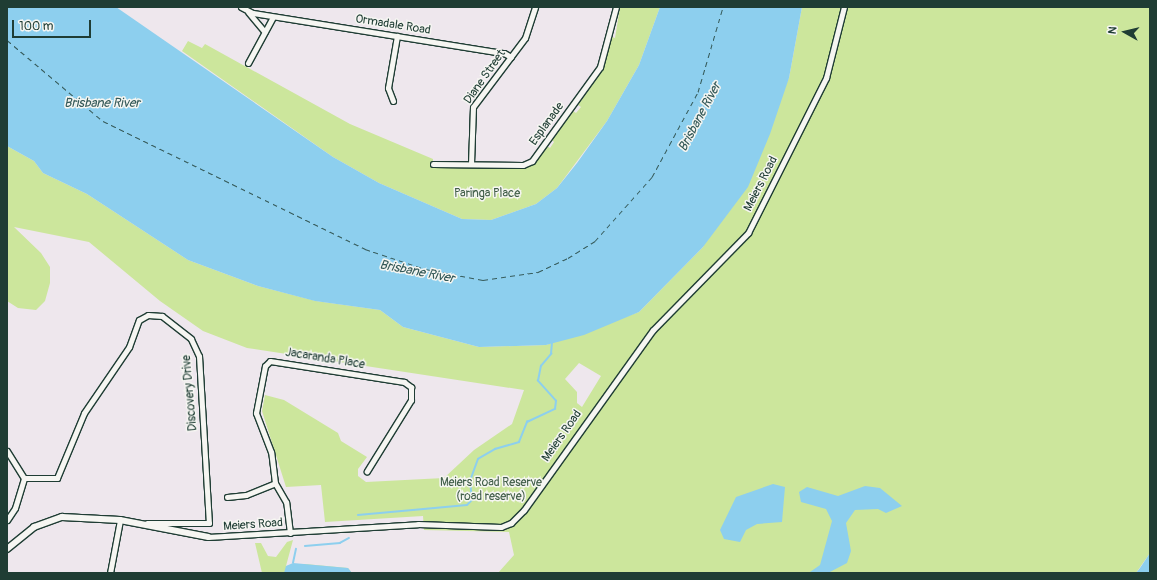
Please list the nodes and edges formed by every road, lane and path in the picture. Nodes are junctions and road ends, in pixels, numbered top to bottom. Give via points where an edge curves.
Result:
1 (241, 7) edge
2 (535, 7) edge
3 (616, 7) edge
4 (844, 7) edge
5 (248, 12) junction
6 (273, 17) junction
7 (265, 32) junction
8 (398, 36) junction
9 (511, 57) junction
10 (248, 63) dead end
11 (393, 101) dead end
12 (433, 164) dead end
13 (471, 164) junction
14 (7, 452) edge
15 (367, 471) dead end
16 (24, 478) junction
17 (275, 483) junction
18 (226, 497) dead end
19 (7, 519) edge
20 (120, 520) junction
21 (135, 523) junction
22 (290, 533) junction
23 (208, 537) joint
24 (7, 549) edge
25 (110, 573) edge

1 - 5 street, Ormadale Road
2 - 9 street, Diane Street via 525,38
3 - 13 street, Esplanade via 600,67 532,161 523,165
4 - 22 street, Meiers Road via 826,78 748,233 653,330 518,517 501,527 418,524
5 - 6 street, Ormadale Road
5 - 7 street, Ormadale Road
6 - 7 street
6 - 8 street, Ormadale Road
7 - 10 street
8 - 9 street, Ormadale Road via 504,53
8 - 11 street via 388,88
9 - 13 street, Diane Street via 472,110
12 - 13 street, Esplanade
14 - 16 street
15 - 17 street, Jacaranda Place via 411,400 411,387 404,382 270,361 256,408 271,452
16 - 19 street via 15,508
16 - 21 street, Discovery Drive via 57,478 84,413 129,347 139,320 148,315 162,316 191,339 199,356 209,523
17 - 18 street via 246,495
17 - 22 street, Jacaranda Place via 286,502
20 - 21 street, Meiers Road
20 - 24 street, Meiers Road via 62,517 34,527
20 - 25 street
21 - 23 street, Meiers Road
22 - 23 street, Meiers Road

